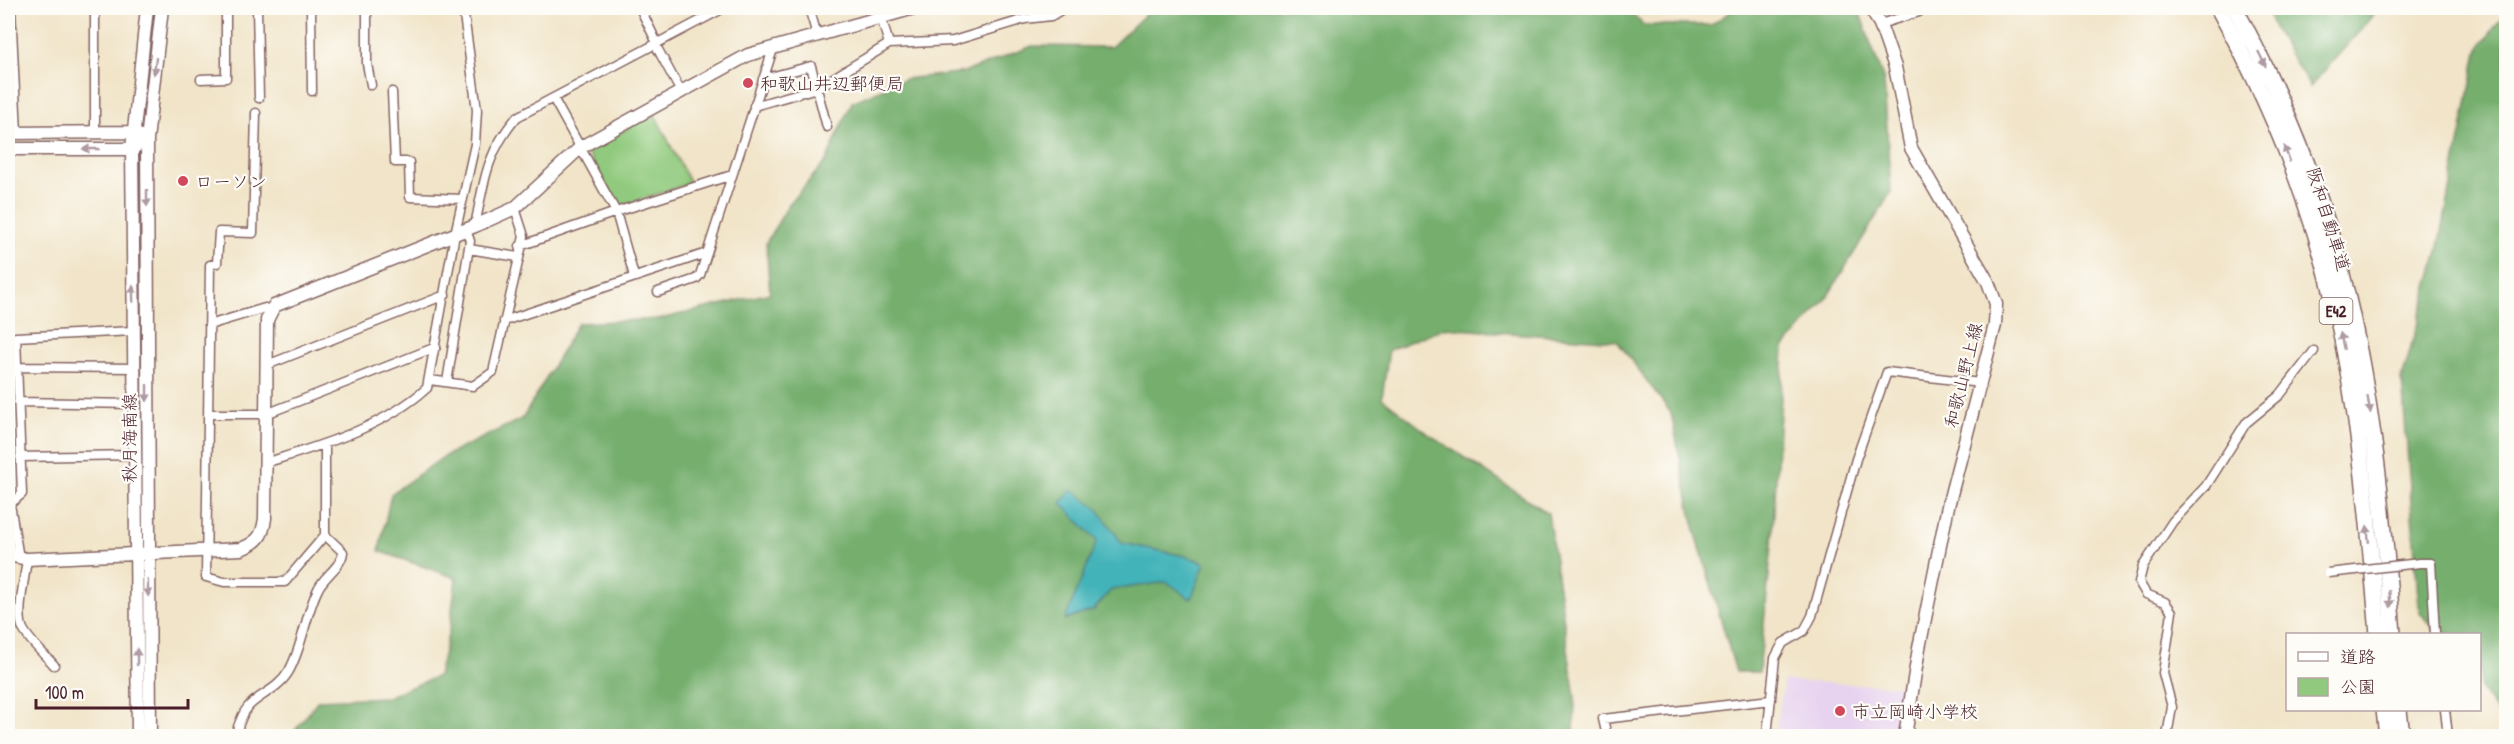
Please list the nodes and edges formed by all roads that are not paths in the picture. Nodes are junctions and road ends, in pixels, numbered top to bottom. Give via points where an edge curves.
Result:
1 (11, 8) edge
2 (95, 8) edge
3 (147, 8) edge
4 (162, 8) edge
5 (226, 8) edge
6 (257, 8) edge
7 (311, 8) edge
8 (367, 8) edge
9 (463, 8) edge
10 (640, 8) edge
11 (724, 8) edge
12 (809, 8) edge
13 (914, 8) edge
14 (1023, 8) edge
15 (1064, 8) edge
16 (1870, 8) edge
17 (1924, 8) edge
18 (2218, 8) edge
19 (2235, 8) edge
20 (881, 17) junction
21 (1025, 19) junction
22 (1880, 24) junction
23 (817, 35) junction
24 (656, 44) junction
25 (889, 44) junction
26 (773, 48) junction
27 (201, 79) dead end
28 (763, 79) junction
29 (371, 85) dead end
30 (817, 88) junction
31 (312, 91) dead end
32 (392, 92) dead end
33 (681, 92) junction
34 (259, 98) dead end
35 (553, 98) junction
36 (754, 106) junction
37 (256, 113) dead end
38 (827, 127) dead end
39 (95, 132) junction
40 (133, 132) junction
41 (12, 133) edge
42 (147, 140) junction
43 (581, 147) junction
44 (8, 149) edge
45 (132, 149) junction
46 (732, 175) junction
47 (463, 199) junction
48 (515, 208) junction
49 (616, 212) junction
50 (465, 230) junction
51 (520, 246) junction
52 (469, 249) junction
53 (707, 253) junction
54 (518, 257) junction
55 (634, 276) junction
56 (658, 292) dead end
57 (445, 295) junction
58 (271, 310) junction
59 (504, 321) junction
60 (209, 325) junction
61 (133, 331) junction
62 (436, 347) junction
63 (2314, 351) dead end
64 (267, 365) junction
65 (17, 367) junction
66 (134, 368) junction
67 (430, 380) junction
68 (447, 382) junction
69 (1980, 383) junction
70 (18, 402) junction
71 (134, 404) junction
72 (208, 414) junction
73 (266, 414) junction
74 (325, 444) junction
75 (135, 455) junction
76 (20, 457) junction
77 (265, 463) junction
78 (325, 535) junction
79 (207, 551) junction
80 (141, 554) junction
81 (18, 558) edge
82 (2328, 573) dead end
83 (2378, 633) edge
84 (2393, 633) edge
85 (2435, 633) edge
86 (54, 665) dead end
87 (1771, 700) junction
88 (2384, 711) edge
89 (2399, 711) edge
90 (2445, 711) edge
91 (138, 736) edge
92 (150, 736) edge
93 (235, 736) edge
94 (1607, 736) edge
95 (1767, 736) edge
96 (1905, 736) edge
97 (2167, 736) edge
98 (2387, 736) edge
99 (2402, 736) edge
100 (2448, 736) edge

1 - 41 street
2 - 39 street
3 - 40 main road, 秋月海南線
4 -> 42 main road, 秋月海南線
5 - 27 street via 226,78
6 - 34 street
7 - 31 street
8 - 29 street
9 - 47 street via 477,110 475,144
10 - 24 street
11 - 24 street
12 - 23 street
13 - 20 main road
14 - 21 street
15 - 21 street via 1051,16
16 - 22 main road, 和歌山野上線
17 - 22 street
83 -> 18 highway, 阪和自動車道 / E42 via 2356,420 2336,313 2319,247 2286,150 2258,84
19 -> 84 highway, 阪和自動車道 / E42 via 2300,145 2336,252 2371,418
20 - 23 main road
20 - 25 street
21 - 25 street via 953,41
22 - 69 main road, 和歌山野上線 via 1895,67 1911,148 1988,282 1996,304 1995,325
23 - 26 main road
24 - 33 street
24 - 35 street
25 - 30 street
26 - 28 street
26 - 33 main road via 748,55
28 - 30 street via 812,66
28 - 36 street
30 - 36 street
30 - 38 street
32 - 47 street via 394,162 409,162 410,197
33 - 43 main road
35 - 43 street
35 - 50 street via 516,117 501,135
36 - 46 street
37 - 60 street via 253,233 219,232 216,263 210,265
39 - 40 main road
39 - 41 main road
40 - 42 main road
40 - 45 main road, 秋月海南線
42 - 45 main road
42 -> 80 main road, 秋月海南線
43 - 48 main road
43 - 49 street
45 -> 44 main road
61 -> 45 main road, 秋月海南線
46 - 49 street
46 - 53 street
47 - 50 street
48 - 50 main road
48 - 51 street via 524,236
49 - 51 street
49 - 55 street
50 - 52 street via 470,238
50 - 57 street
50 - 58 main road
51 - 54 street
52 - 54 street
52 - 68 street
53 - 55 street
53 - 56 street via 696,279
54 - 59 street
55 - 59 street
57 - 62 street
57 - 64 street
58 - 60 street via 265,308
58 - 64 main road via 267,320
59 - 68 street via 493,372 473,386
60 - 72 street
61 - 65 street via 16,337
61 - 66 main road, 秋月海南線
62 - 67 street
62 - 73 street
63 - 97 street via 2280,395 2246,423 2206,486 2173,521 2143,566 2139,582 2146,594 2165,602 2172,612 2163,673 2172,707
64 - 73 main road
65 - 66 street
65 - 70 street
66 - 71 main road, 秋月海南線
67 - 68 street
67 - 74 street via 427,388 389,417
69 - 87 street via 1887,372 1856,459 1812,616 1804,631 1783,643 1775,658
69 - 96 main road, 和歌山野上線 via 1948,506
70 - 71 street
70 - 76 street
71 - 75 main road, 秋月海南線
72 - 73 street
72 - 79 street
73 - 77 main road
74 - 77 street
74 - 78 street
75 - 76 street
75 - 80 main road, 秋月海南線
76 - 81 street via 22,494 10,504
77 - 79 main road via 265,518 260,539 242,549
78 - 79 street via 285,582 224,582 206,577
78 - 93 street via 343,552 342,558 311,603 288,672 271,691 249,706
79 - 80 main road
80 - 81 main road
91 -> 80 main road, 秋月海南線
80 -> 92 main road, 秋月海南線
81 - 86 street via 21,624
82 - 85 street, bridge via 2431,563
87 - 94 street via 1603,719
87 - 95 street
88 - 98 highway
89 - 99 highway
90 - 100 street

